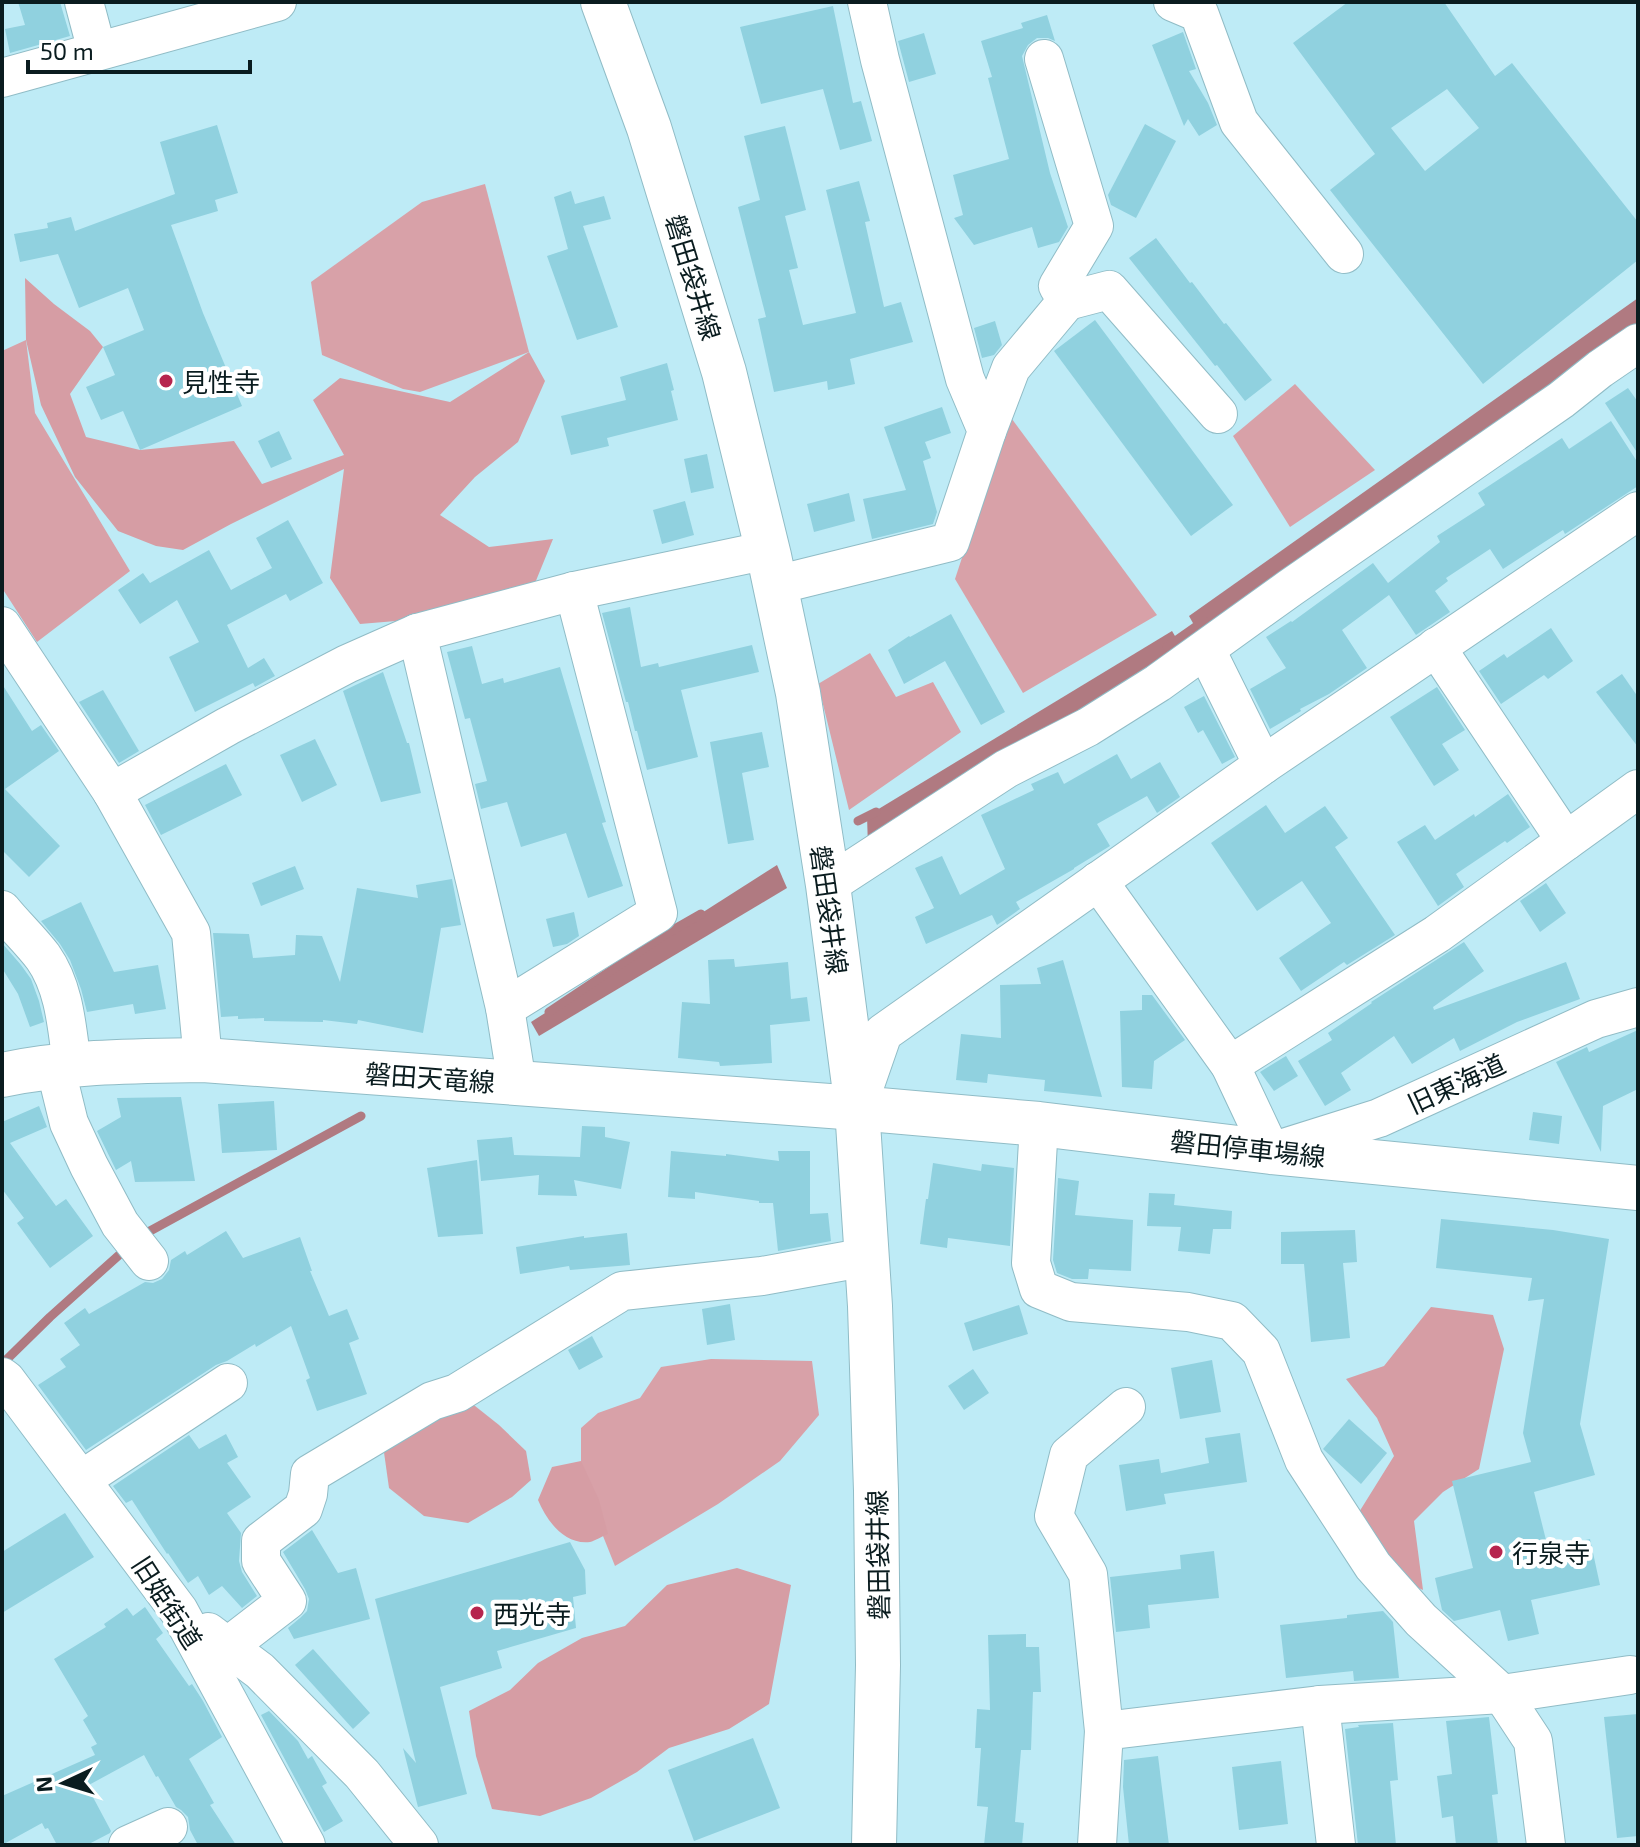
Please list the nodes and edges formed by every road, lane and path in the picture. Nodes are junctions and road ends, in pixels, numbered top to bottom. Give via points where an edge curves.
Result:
1 (84, 2) edge
2 (277, 2) edge
3 (603, 2) edge
4 (867, 2) edge
5 (1173, 2) edge
6 (97, 51) junction
7 (1044, 59) dead end
8 (2, 78) edge
9 (1344, 254) dead end
10 (1067, 301) junction
11 (1638, 343) edge
12 (1218, 414) dead end
13 (987, 431) junction
14 (1638, 511) edge
15 (772, 568) junction
16 (574, 591) junction
17 (2, 626) edge
18 (417, 633) junction
19 (1436, 647) junction
20 (1206, 650) junction
21 (1263, 765) junction
22 (1638, 789) edge
23 (112, 792) junction
24 (1566, 841) junction
25 (1098, 881) junction
26 (828, 885) junction
27 (2, 910) edge
28 (1638, 1007) edge
29 (505, 1008) junction
30 (203, 1060) junction
31 (1230, 1065) junction
32 (64, 1066) junction
33 (2, 1075) edge
34 (517, 1083) junction
35 (857, 1108) junction
36 (1039, 1124) junction
37 (1271, 1152) junction
38 (1638, 1188) edge
39 (867, 1257) junction
40 (149, 1261) dead end
41 (4, 1378) edge
42 (228, 1383) dead end
43 (1126, 1407) dead end
44 (81, 1480) junction
45 (179, 1611) junction
46 (227, 1647) junction
47 (1630, 1675) dead end
48 (1502, 1694) junction
49 (1320, 1705) junction
50 (1104, 1731) junction
51 (168, 1827) dead end
52 (128, 1845) edge
53 (306, 1845) edge
54 (419, 1845) edge
55 (874, 1845) edge
56 (1097, 1845) edge
57 (1336, 1845) edge
58 (1546, 1845) edge

1 - 6 street
2 - 6 street
3 - 15 main road, 磐田袋井線 via 649,128 724,372
4 - 13 street via 965,379
5 - 9 street via 1199,13 1239,122
6 - 8 street
7 - 10 street via 1094,226 1058,286
10 - 12 street via 1109,290
10 - 13 street via 1011,368
11 - 20 street
13 - 15 street via 950,542
14 - 19 street
15 - 16 street
15 - 26 main road, 磐田袋井線
16 - 18 street
16 - 29 street via 658,913
17 - 23 street
18 - 23 street via 228,726
18 - 29 street
19 - 21 street
19 - 24 street
20 - 21 street
20 - 26 street via 1088,727 1006,769
21 - 25 street
22 - 24 street
23 - 30 street via 191,933
24 - 31 street via 1437,934
25 - 31 street
25 - 35 street via 883,1033
26 - 35 main road, 磐田袋井線
27 - 32 street via 44,959 57,983 65,1016
28 - 37 street, 旧東海道 via 1596,1019 1379,1118
29 - 34 street
30 - 32 main road, 磐田天竜線
30 - 34 main road, 磐田天竜線
31 - 37 street
32 - 33 main road, 磐田天竜線
32 - 40 street via 69,1123 120,1224
34 - 35 main road, 磐田天竜線
35 - 36 main road, 磐田停車場線
35 - 39 main road, 磐田袋井線
36 - 37 main road, 磐田停車場線
36 - 48 street via 1031,1263 1039,1289 1071,1302 1232,1321 1261,1351 1304,1460 1373,1566 1421,1620
37 - 38 main road, 磐田停車場線
39 - 46 street via 762,1276 622,1291 457,1393 432,1401 310,1474 303,1509 261,1541 261,1561 287,1601
39 - 55 main road, 磐田袋井線 via 877,1507
41 - 44 street, 旧姫街道
42 - 44 street
43 - 50 street via 1069,1455 1054,1516 1088,1574
44 - 45 street, 旧姫街道
45 - 46 street
45 - 53 street, 旧姫街道
46 - 54 street via 260,1671 362,1774
47 - 48 street
48 - 49 street
48 - 58 street via 1533,1741
49 - 50 street
49 - 57 street
50 - 56 street
51 - 52 street

